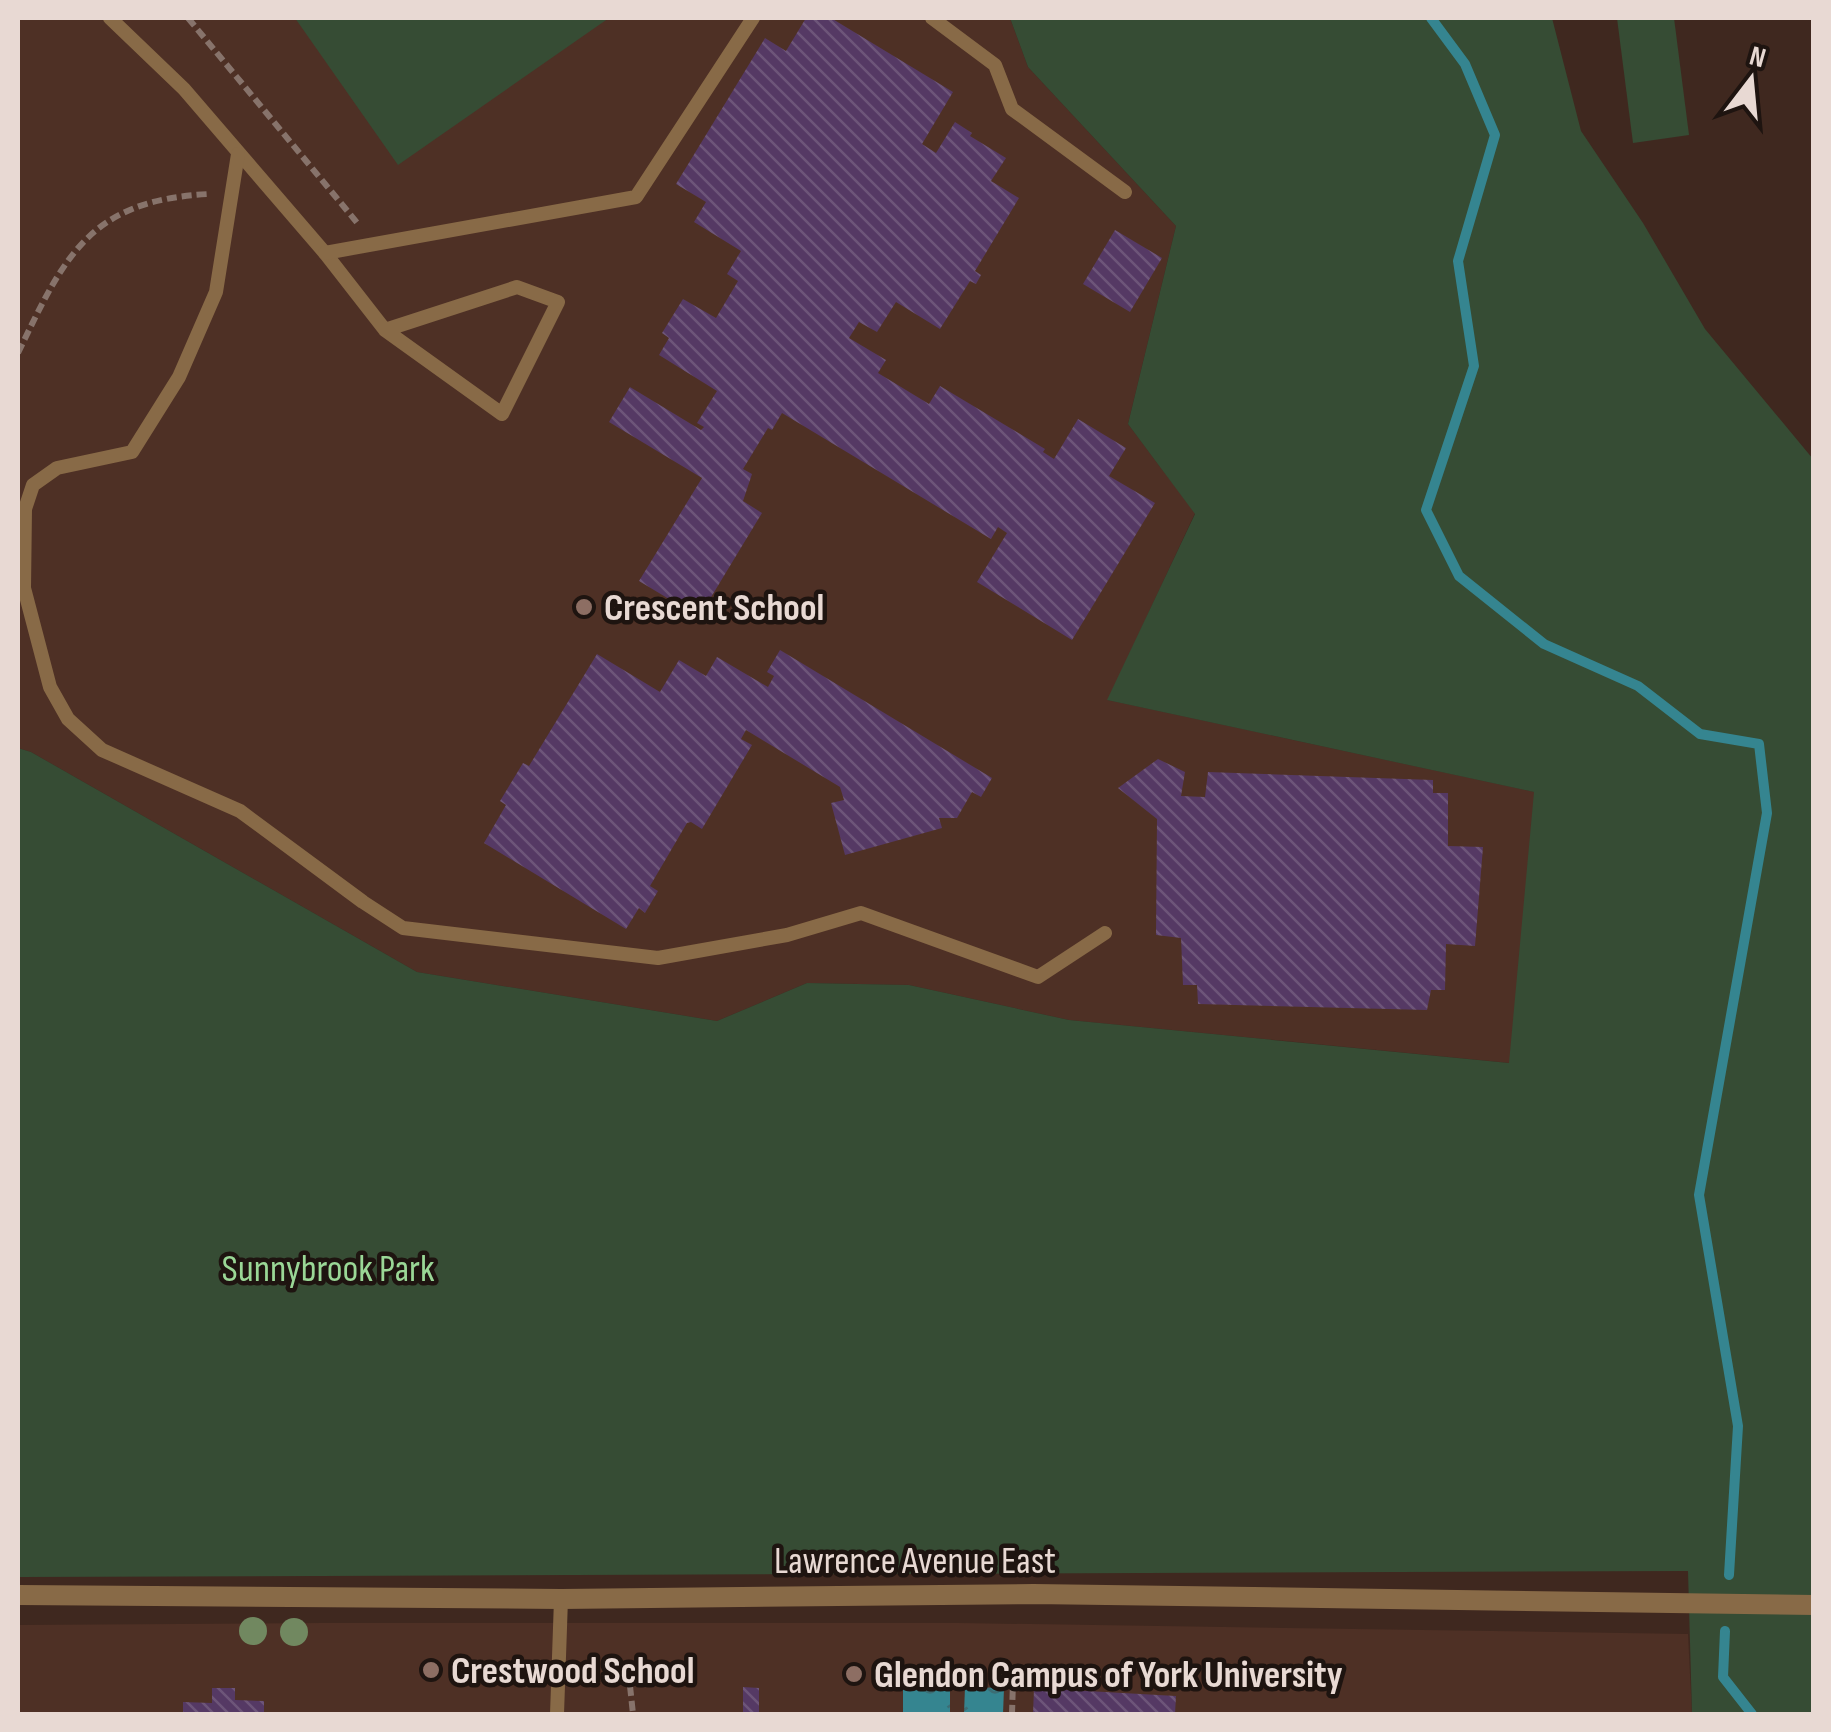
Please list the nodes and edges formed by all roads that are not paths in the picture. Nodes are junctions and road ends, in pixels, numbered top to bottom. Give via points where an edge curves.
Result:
1 (110, 18) edge
2 (754, 18) edge
3 (932, 18) edge
4 (238, 154) junction
5 (1125, 192) dead end
6 (325, 252) junction
7 (386, 330) junction
8 (1105, 933) dead end
9 (18, 1596) edge
10 (561, 1599) junction
11 (1814, 1605) edge
12 (557, 1714) edge

1 - 4 lane via 184,89
2 - 6 lane via 636,196
3 - 5 lane via 995,65 1012,110
4 - 6 lane
4 - 8 lane via 216,292 179,376 132,452 57,468 33,485 24,510 24,588 50,687 68,719 102,750 240,811 403,928 658,958 787,935 861,913 1038,977
6 - 7 lane
7 - 7 lane via 502,414 558,302 517,287
9 - 10 street, Lawrence Avenue East
10 - 11 street, Lawrence Avenue East via 1033,1594
10 - 12 lane

